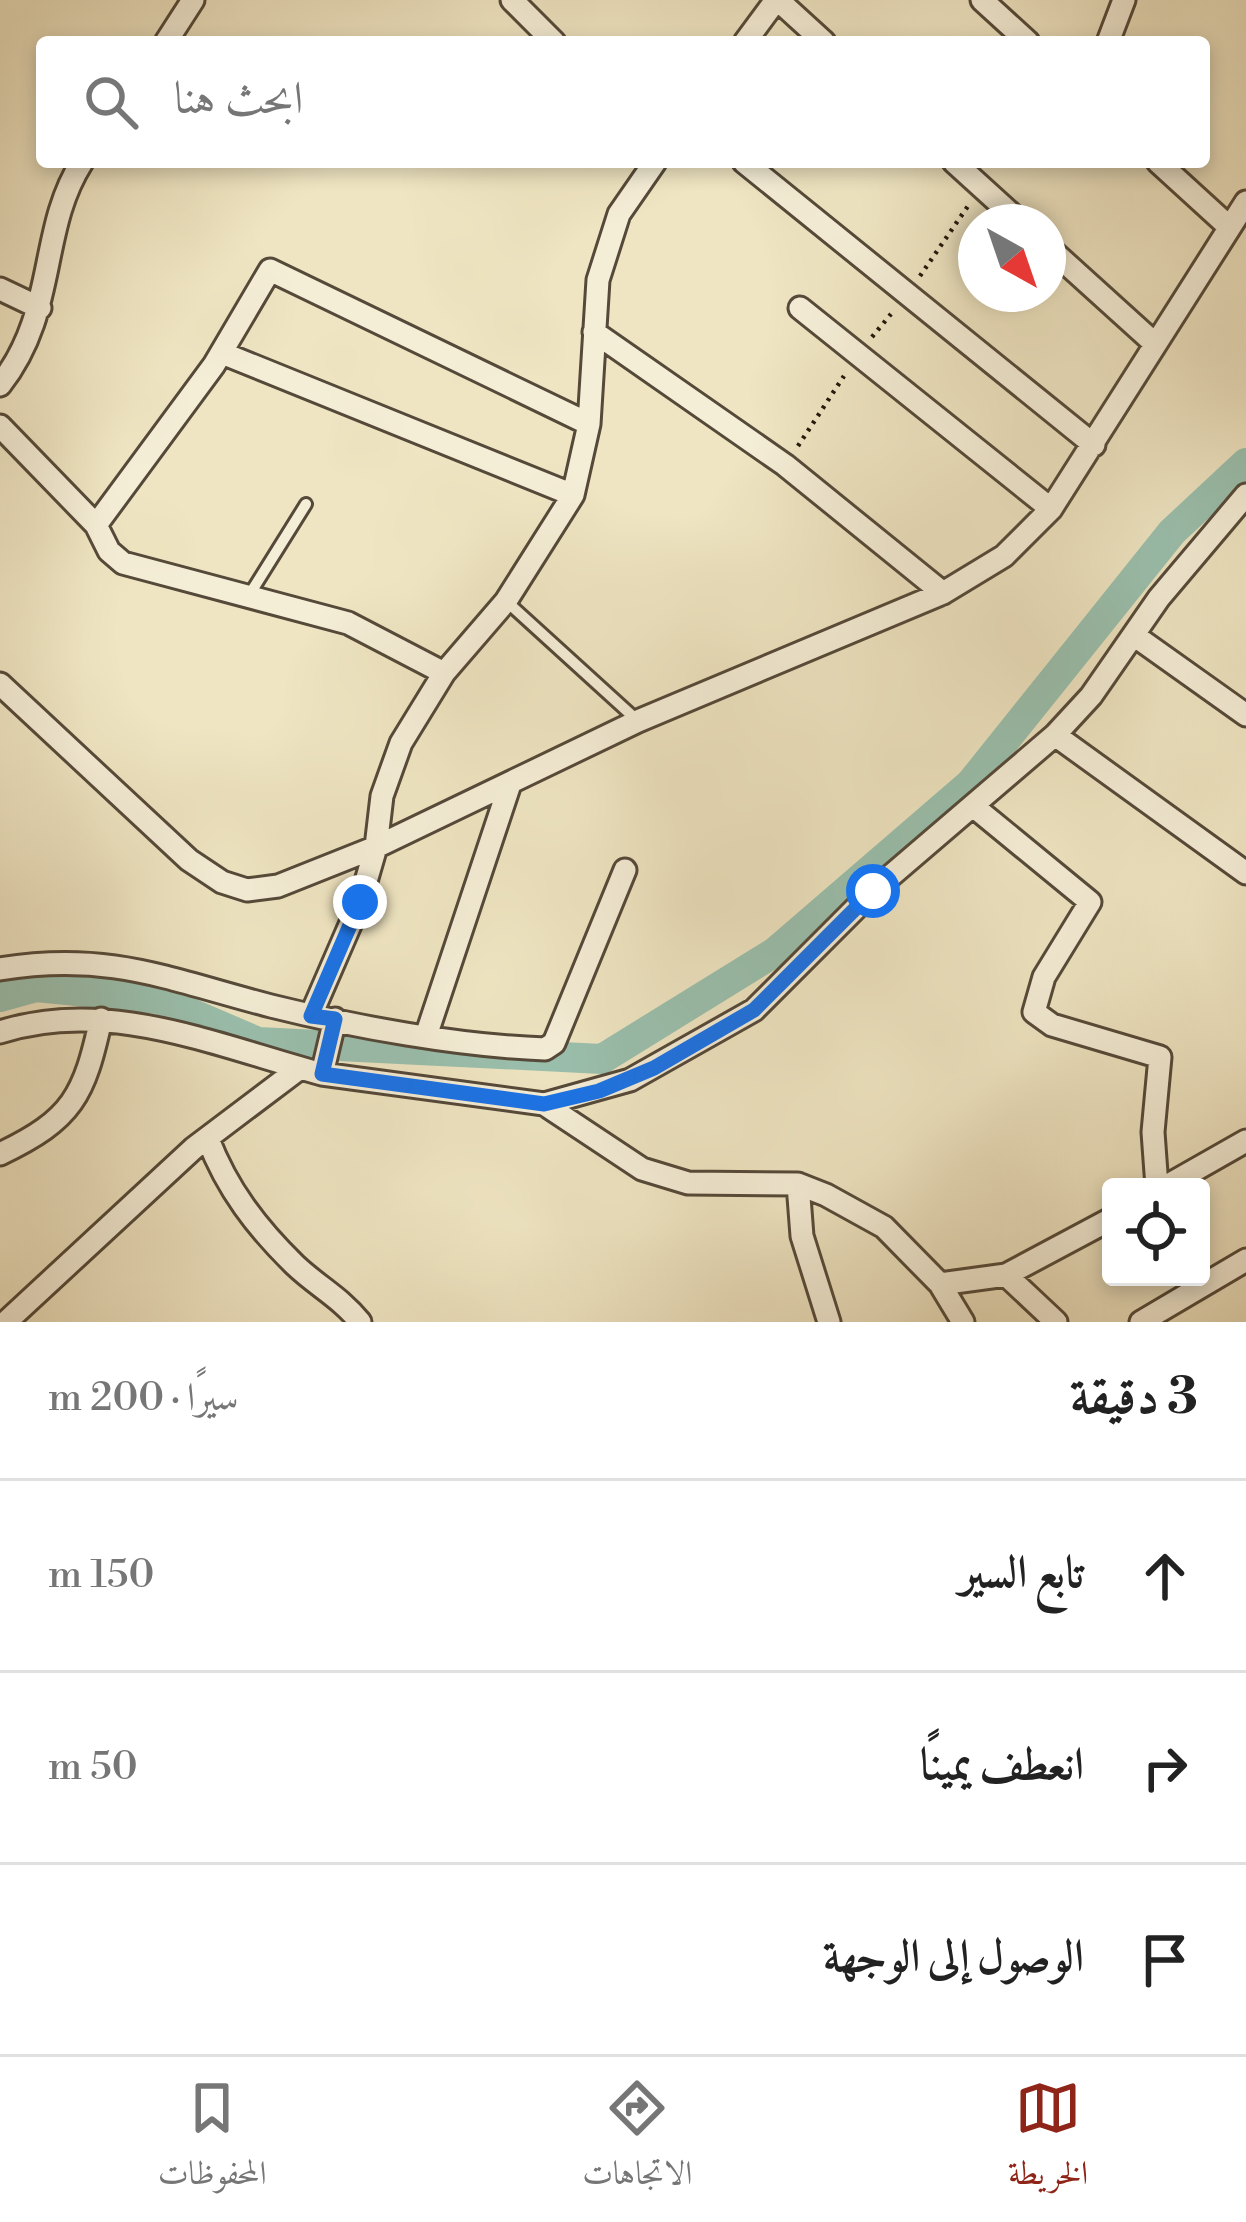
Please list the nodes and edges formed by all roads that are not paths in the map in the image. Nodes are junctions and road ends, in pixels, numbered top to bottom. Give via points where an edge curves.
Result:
1 (193, 0) edge
2 (512, 0) edge
3 (777, 0) edge
4 (982, 0) edge
5 (1124, 0) edge
6 (170, 36) edge
7 (548, 36) edge
8 (750, 36) edge
9 (817, 36) edge
10 (1021, 36) edge
11 (1110, 36) edge
12 (78, 168) edge
13 (650, 168) edge
14 (751, 168) edge
15 (960, 168) edge
16 (1165, 168) edge
17 (1246, 202) edge
18 (1000, 204) edge
19 (1227, 225) junction
20 (1066, 263) edge
21 (0, 289) edge
22 (40, 308) junction
23 (800, 308) dead end
24 (594, 332) junction
25 (1153, 342) junction
26 (222, 353) junction
27 (0, 385) edge
28 (589, 424) junction
29 (0, 426) edge
30 (1094, 445) junction
31 (573, 495) junction
32 (1246, 495) edge
33 (306, 504) dead end
34 (1051, 509) junction
35 (95, 525) junction
36 (943, 593) junction
37 (248, 597) junction
38 (506, 601) junction
39 (1135, 636) junction
40 (445, 673) junction
41 (0, 684) edge
42 (1246, 715) edge
43 (638, 721) junction
44 (1055, 735) junction
45 (510, 784) junction
46 (973, 806) junction
47 (376, 847) junction
48 (625, 870) dead end
49 (1246, 873) edge
50 (4, 965) edge
51 (311, 1016) junction
52 (100, 1019) junction
53 (334, 1023) junction
54 (0, 1032) edge
55 (427, 1033) junction
56 (315, 1068) junction
57 (544, 1104) junction
58 (208, 1138) junction
59 (1246, 1142) edge
60 (0, 1154) edge
61 (1160, 1178) edge
62 (1178, 1178) edge
63 (798, 1184) junction
64 (1102, 1224) edge
65 (1246, 1260) edge
66 (1006, 1276) junction
67 (940, 1284) junction
68 (6, 1322) edge
69 (361, 1322) edge
70 (829, 1322) edge
71 (963, 1322) edge
72 (1056, 1322) edge
73 (1141, 1322) edge

1 - 6 street
2 - 7 street
3 - 8 street
3 - 9 street
4 - 10 street
5 - 11 street
12 - 22 street via 62,194
13 - 24 street via 610,239
14 - 30 street
15 - 18 street
16 - 19 street
17 - 19 street
19 - 25 street
20 - 25 street
21 - 22 street
22 - 27 street
23 - 34 street
24 - 28 street
24 - 36 street via 785,465
25 - 30 street
26 - 28 street via 270,270
26 - 31 street
26 - 35 street
28 - 31 street
29 - 35 street
30 - 34 street
31 - 38 street
32 - 39 street
33 - 37 lane
34 - 36 street via 1004,556
35 - 37 street via 123,563
36 - 43 street
37 - 40 street via 348,622
38 - 40 street
38 - 43 lane
39 - 42 street
39 - 44 street
40 - 47 street via 401,743 382,796
41 - 47 street via 137,815 222,882 247,890 278,886
43 - 45 street
44 - 46 street
44 - 49 street
45 - 47 street
45 - 55 street
46 - 57 street via 754,1010 630,1080
46 - 61 street via 1090,902 1044,977 1034,1012 1052,1025 1160,1057 1153,1132
47 - 51 street
48 - 55 street via 548,1048
50 - 51 street via 109,964 170,974
51 - 53 street
52 - 54 street via 52,1017
52 - 56 street
52 - 60 street via 73,1107 45,1133
53 - 55 street
53 - 56 street
56 - 57 street
56 - 58 street
57 - 63 street via 642,1169 688,1183
58 - 68 street
58 - 69 street via 231,1191 298,1268
59 - 62 street
63 - 67 street via 884,1226
63 - 70 street via 802,1236
64 - 66 street
65 - 73 street
66 - 67 street
66 - 72 street
67 - 71 street

